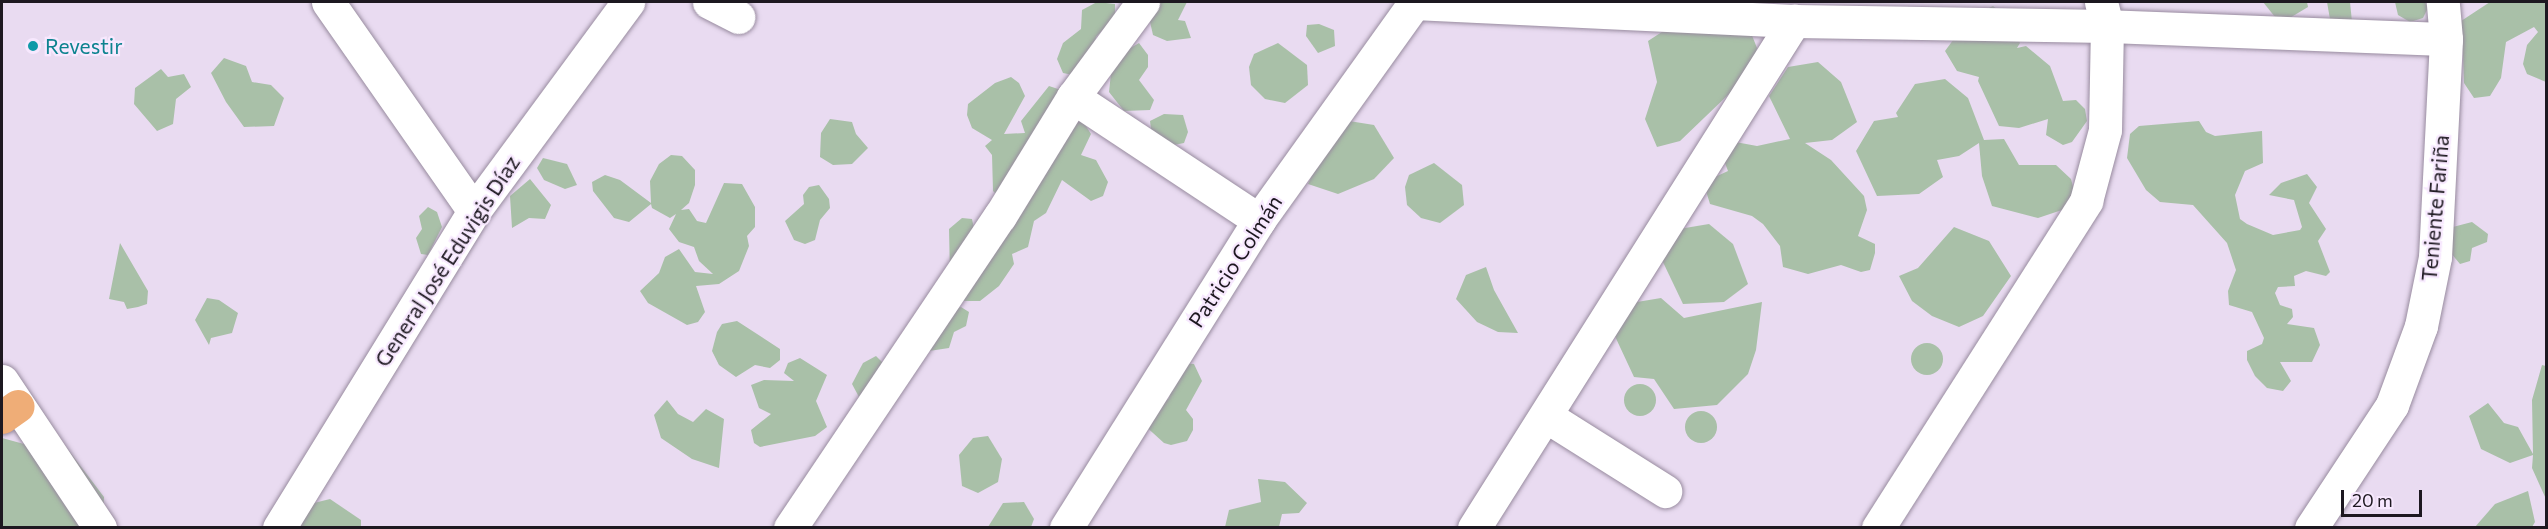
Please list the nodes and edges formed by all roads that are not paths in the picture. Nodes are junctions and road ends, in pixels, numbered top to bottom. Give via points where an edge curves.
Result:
1 (328, 2) edge
2 (627, 2) edge
3 (709, 2) edge
4 (1143, 2) edge
5 (1415, 2) edge
6 (2443, 2) edge
7 (2104, 14) edge
8 (738, 17) dead end
9 (1794, 21) junction
10 (2446, 39) junction
11 (1072, 97) junction
12 (474, 211) junction
13 (1259, 220) junction
14 (7, 402) edge
15 (1546, 416) junction
16 (1665, 490) dead end
17 (100, 528) edge
18 (279, 528) edge
19 (790, 528) edge
20 (1066, 528) edge
21 (1474, 528) edge
22 (1878, 528) edge
23 (2311, 528) edge

1 - 12 street
2 - 12 street, General José Eduvigis Díaz
3 - 8 street
4 - 11 street
5 - 9 street
5 - 13 street, Patricio Colmán
6 - 10 street, Teniente Fariña
7 - 9 street
7 - 10 street
7 - 22 street via 2105,130 2086,201
9 - 15 street
10 - 23 street, Teniente Fariña via 2435,257 2421,326 2391,405
11 - 13 street
11 - 19 street via 1000,216
12 - 18 street, General José Eduvigis Díaz
13 - 20 street, Patricio Colmán
14 - 17 street
15 - 16 street
15 - 21 street

